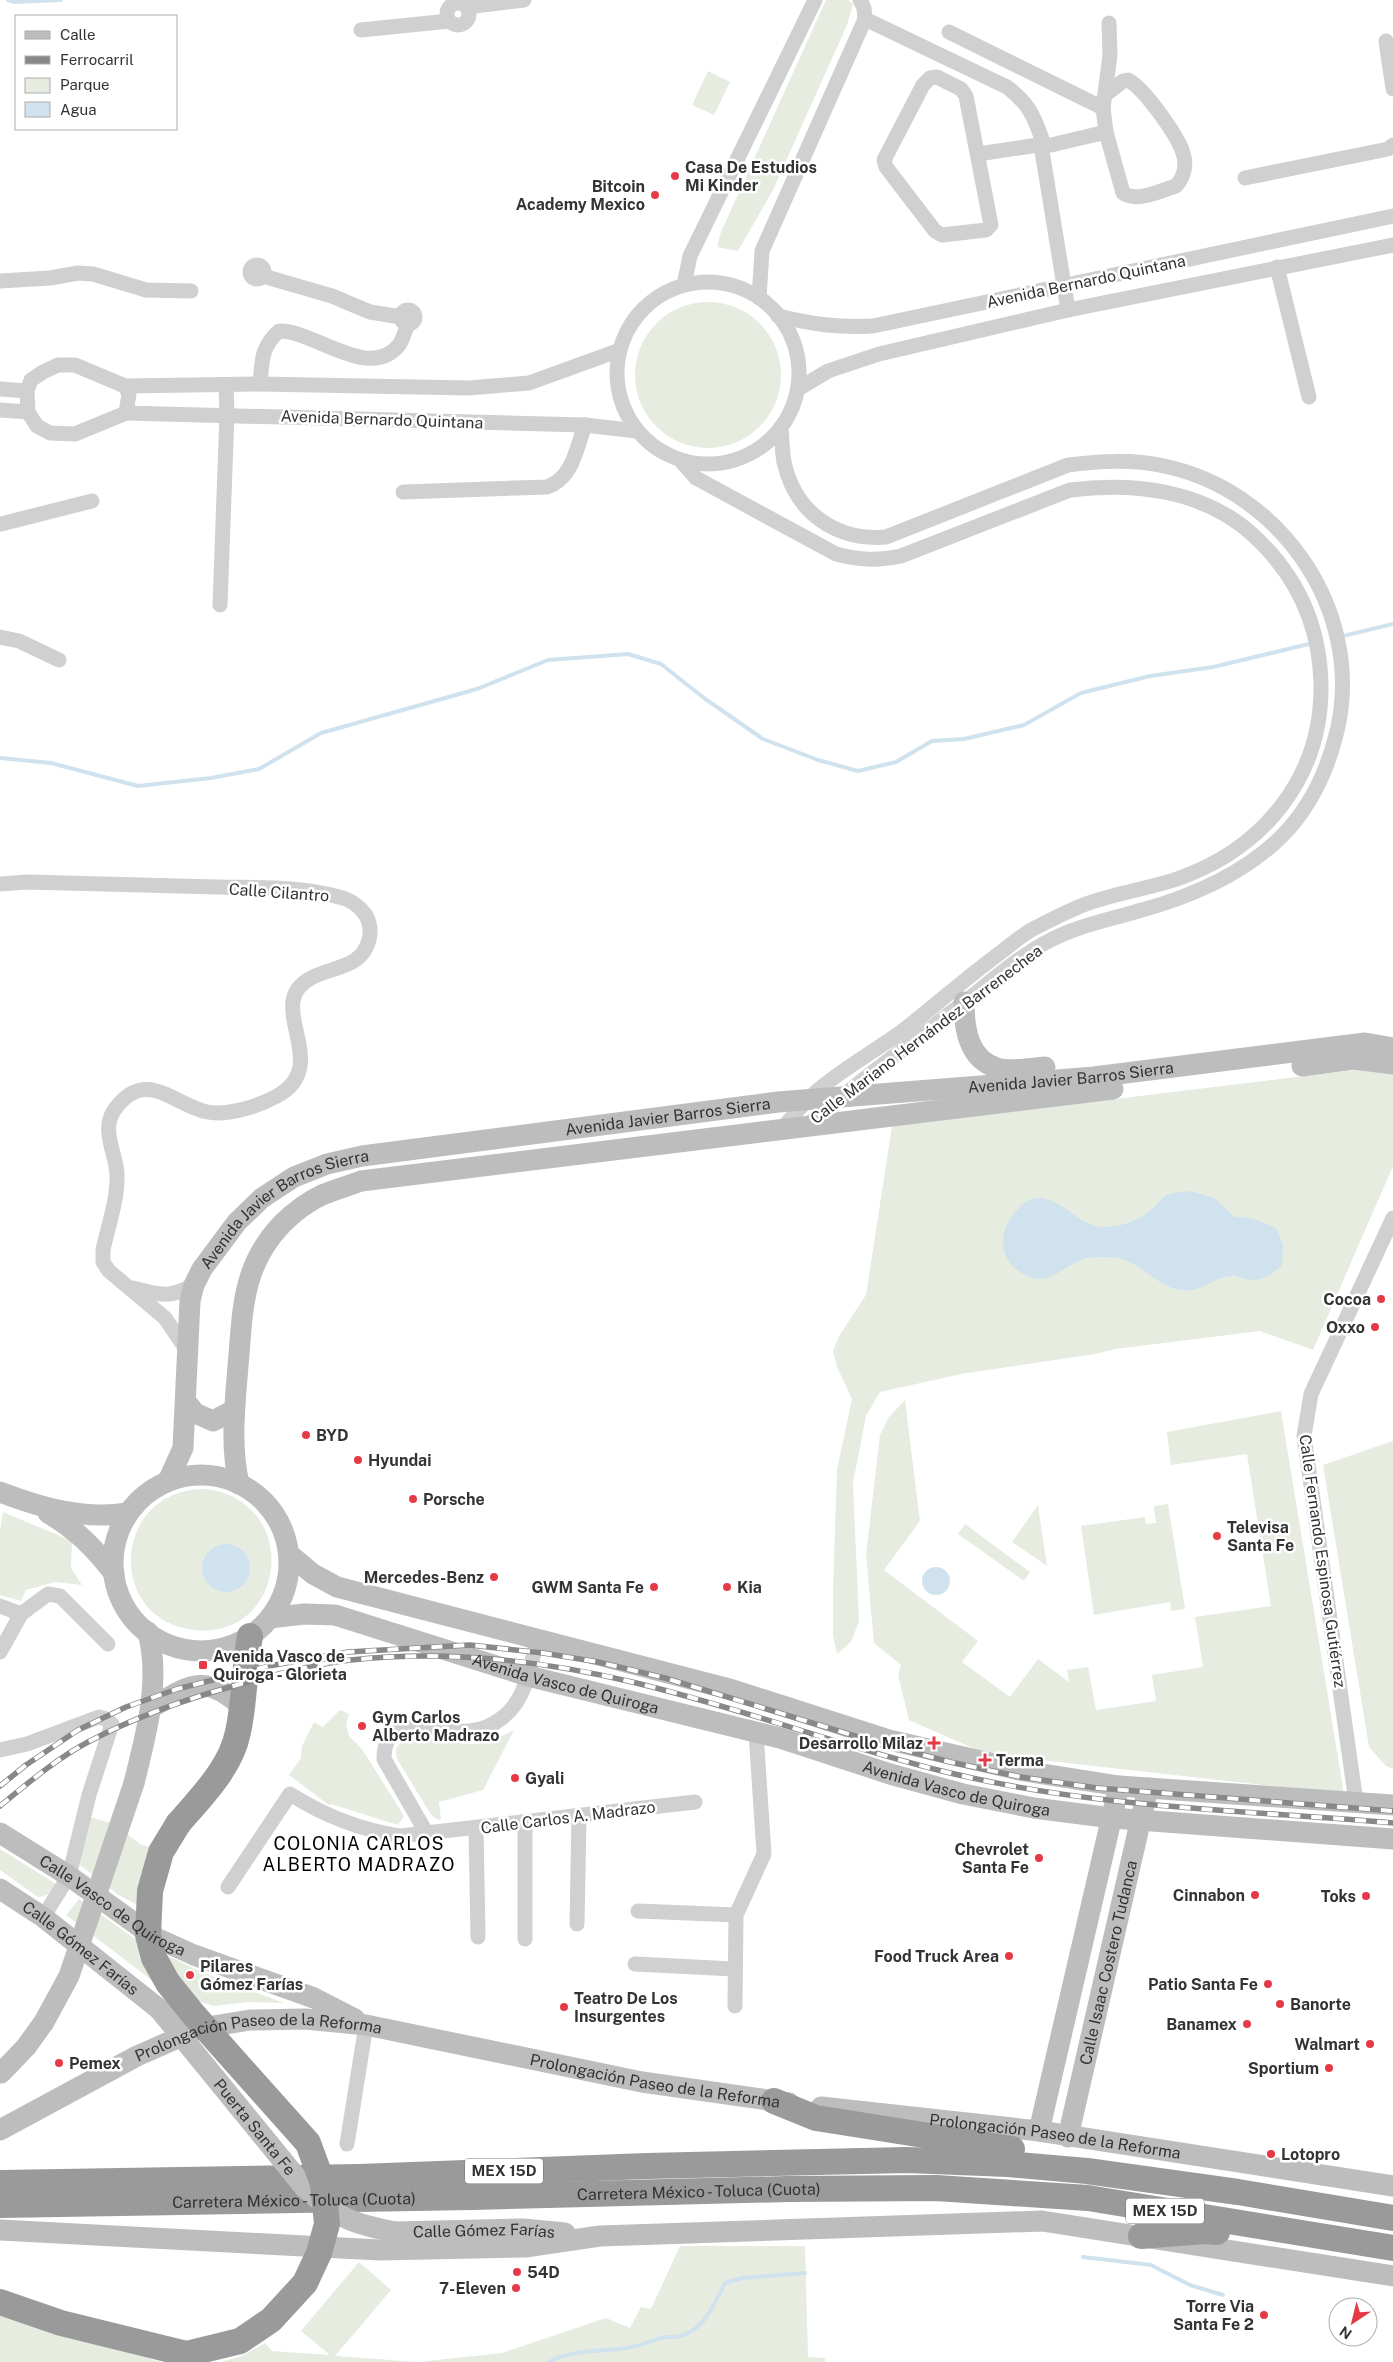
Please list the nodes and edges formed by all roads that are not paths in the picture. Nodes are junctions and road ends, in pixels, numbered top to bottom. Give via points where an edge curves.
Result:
1 (524, 0) edge
2 (860, 0) edge
3 (813, 1) edge
4 (865, 19) junction
5 (1109, 23) dead end
6 (361, 30) dead end
7 (949, 32) dead end
8 (1386, 40) dead end
9 (1393, 89) edge
10 (1104, 101) junction
11 (1106, 132) junction
12 (1043, 145) junction
13 (1393, 145) edge
14 (978, 154) junction
15 (1245, 178) dead end
16 (1393, 216) edge
17 (1393, 244) edge
18 (1277, 267) junction
19 (263, 276) dead end
20 (0, 281) edge
21 (684, 285) junction
22 (1064, 285) junction
23 (191, 291) dead end
24 (759, 298) junction
25 (1068, 310) junction
26 (778, 316) junction
27 (620, 350) junction
28 (260, 384) junction
29 (226, 385) junction
30 (126, 386) junction
31 (0, 389) edge
32 (798, 389) junction
33 (26, 391) junction
34 (1309, 397) dead end
35 (0, 410) edge
36 (28, 412) junction
37 (126, 413) junction
38 (227, 414) junction
39 (585, 425) junction
40 (781, 427) junction
41 (637, 431) junction
42 (680, 460) junction
43 (403, 492) dead end
44 (92, 501) dead end
45 (0, 523) edge
46 (220, 605) dead end
47 (0, 637) edge
48 (59, 660) dead end
49 (0, 884) edge
50 (964, 1002) junction
51 (1393, 1048) edge
52 (1393, 1064) edge
53 (1182, 1066) junction
54 (840, 1097) junction
55 (809, 1099) junction
56 (805, 1127) junction
57 (781, 1130) junction
58 (1393, 1218) edge
59 (194, 1285) junction
60 (129, 1287) junction
61 (188, 1352) junction
62 (186, 1402) junction
63 (234, 1410) junction
64 (168, 1481) junction
65 (239, 1484) junction
66 (0, 1492) edge
67 (37, 1506) junction
68 (128, 1514) junction
69 (289, 1554) junction
70 (114, 1574) junction
71 (0, 1606) edge
72 (21, 1614) junction
73 (270, 1618) junction
74 (148, 1632) junction
75 (250, 1636) junction
76 (537, 1639) junction
77 (108, 1644) dead end
78 (0, 1652) edge
79 (528, 1676) junction
80 (242, 1707) junction
81 (150, 1708) junction
82 (756, 1732) junction
83 (0, 1750) edge
84 (1119, 1786) junction
85 (1148, 1788) junction
86 (696, 1802) dead end
87 (1356, 1802) junction
88 (1393, 1805) edge
89 (580, 1816) junction
90 (1112, 1818) junction
91 (1140, 1821) junction
92 (525, 1822) junction
93 (476, 1828) junction
94 (0, 1833) edge
95 (428, 1834) junction
96 (1393, 1840) edge
97 (69, 1876) junction
98 (228, 1886) dead end
99 (0, 1890) edge
100 (638, 1911) dead end
101 (736, 1915) junction
102 (43, 1917) junction
103 (577, 1924) dead end
104 (478, 1937) dead end
105 (525, 1939) dead end
106 (635, 1964) dead end
107 (734, 1969) junction
108 (735, 2006) dead end
109 (159, 2009) joint
110 (366, 2025) junction
111 (0, 2073) edge
112 (774, 2101) junction
113 (0, 2130) edge
114 (1039, 2131) junction
115 (1068, 2137) junction
116 (347, 2144) dead end
117 (1087, 2171) junction
118 (0, 2183) edge
119 (1393, 2186) edge
120 (0, 2205) edge
121 (1393, 2218) edge
122 (0, 2230) edge
123 (396, 2232) joint
124 (600, 2236) junction
125 (1141, 2236) junction
126 (1320, 2237) junction
127 (1393, 2248) edge
128 (1393, 2276) edge
129 (0, 2302) edge

1 - 6 street via 467,7 469,18 464,24 449,22
2 - 4 street
3 - 21 street via 689,258
4 - 12 street via 1007,87 1022,98 1032,112
4 - 24 street via 762,251
5 - 10 street via 1110,55
7 - 10 street
8 - 9 street
10 - 11 street
10 - 11 street via 1123,81 1128,80 1143,91 1184,154 1185,171 1180,181 1176,186 1128,197 1123,193
11 - 12 street
12 - 14 street
12 - 22 street
13 - 15 street via 1388,150
14 - 14 street via 966,96 962,90 937,77 930,78 923,85 884,160 924,217 942,235 986,230 991,225
16 - 22 street, Avenida Bernardo Quintana
17 - 18 street, Avenida Bernardo Quintana
18 - 25 street, Avenida Bernardo Quintana
18 - 34 street
19 - 28 street via 332,296 370,312 405,320 399,345 385,356 361,358 292,331 279,331 268,341 262,358
20 - 23 street via 78,273 93,274 146,290
21 - 24 street via 710,282 736,287
21 - 27 street via 660,295 640,312 626,333
22 - 25 street
22 - 26 street, Avenida Bernardo Quintana via 873,326 833,327
24 - 26 street
25 - 32 street, Avenida Bernardo Quintana via 871,356 828,371
26 - 32 street via 792,338 798,363
27 - 28 street, Avenida Bernardo Quintana via 529,383 470,388
27 - 41 street via 617,384 624,409
28 - 29 street, Avenida Bernardo Quintana
29 - 30 street, Avenida Bernardo Quintana
29 - 38 street
30 - 33 street, Avenida Bernardo Quintana via 75,365 58,365 31,380
30 - 37 street via 129,394
31 - 33 street
32 - 40 street via 790,414
33 - 36 street
35 - 36 street
36 - 37 street, Avenida Bernardo Quintana via 37,426 50,433 64,435 75,434
37 - 38 street, Avenida Bernardo Quintana
38 - 39 street, Avenida Bernardo Quintana
38 - 46 street
39 - 41 street, Avenida Bernardo Quintana
39 - 43 street via 569,469 558,483 547,487
40 - 42 street via 755,452 732,462 706,464
40 - 50 street, Calle Mariano Hernández Barrenechea via 784,461 799,499 816,518 854,537 886,537 1028,480 1090,462 1128,461 1165,466 1215,483 1258,509 1288,538 1314,575 1332,617 1343,668 1341,712 1332,752 1316,789 1283,835 1229,876 1190,895 1096,922 1044,943
41 - 42 street via 657,448
42 - 55 street, Calle Mariano Hernández Barrenechea via 696,478 836,554 855,559 879,560 901,556 1070,490 1097,486 1162,490 1204,503 1244,526 1274,553 1297,587 1314,627 1321,671 1322,706 1315,744 1287,798 1247,843 1201,869 1138,891 1088,903 1029,932
44 - 45 street
47 - 48 street via 19,641
49 - 60 street, Calle Cilantro via 271,888 319,893 341,897 355,904 370,925 370,937 360,957 351,964 311,978 300,986 294,996 292,1006 302,1052 301,1067 287,1089 259,1103 222,1114 206,1112 166,1093 149,1089 135,1091 114,1109 108,1134 117,1175 103,1262 108,1271
50 - 53 main road via 964,1022 972,1048 998,1069
50 - 54 street, Calle Mariano Hernández Barrenechea
51 - 53 main road, Avenida Javier Barros Sierra via 1365,1043
52 - 56 main road, Avenida Javier Barros Sierra via 1354,1059
53 - 54 main road, Avenida Javier Barros Sierra via 1094,1077
54 - 55 main road, Avenida Javier Barros Sierra
54 - 56 street, Calle Mariano Hernández Barrenechea
55 - 57 street, Calle Mariano Hernández Barrenechea
55 - 59 main road, Avenida Javier Barros Sierra via 372,1155 326,1164 294,1177 262,1198 237,1222
56 - 57 main road, Avenida Javier Barros Sierra
57 - 63 main road, Avenida Javier Barros Sierra via 361,1181 320,1196 293,1213 258,1254 243,1307
58 - 87 street, Calle Fernando Espinosa Gutiérrez via 1311,1394 1304,1436
59 - 60 street, Calle Cilantro via 164,1296
59 - 61 main road, Avenida Javier Barros Sierra via 190,1301
60 - 61 street, Calle Cilantro via 165,1318
61 - 62 main road, Avenida Javier Barros Sierra
62 - 63 main road via 195,1413 212,1421
62 - 64 main road, Avenida Javier Barros Sierra via 183,1448
63 - 65 main road, Avenida Javier Barros Sierra via 234,1456
64 - 65 main road via 204,1475
64 - 68 main road via 145,1494
65 - 69 main road via 258,1496 273,1512 284,1532
66 - 67 main road
67 - 68 main road via 82,1515
67 - 70 main road via 76,1530
68 - 70 main road via 115,1542
69 - 73 main road via 286,1588
69 - 76 main road, Avenida Vasco de Quiroga via 337,1587
70 - 74 main road via 125,1606
71 - 72 street
72 - 77 street via 48,1594 60,1596
72 - 78 street
73 - 75 main road
73 - 79 main road, Avenida Vasco de Quiroga via 335,1615
74 - 75 main road via 172,1645 198,1650 225,1647
74 - 81 main road via 154,1676
75 - 80 highway
76 - 79 street
76 - 84 main road, Avenida Vasco de Quiroga via 733,1690 889,1740 1024,1771
79 - 82 main road, Avenida Vasco de Quiroga
79 - 95 street via 518,1700 503,1718 485,1727 470,1731 412,1727 399,1729 389,1736 384,1746 384,1759
80 - 81 main road via 227,1694 203,1684 189,1686
80 - 129 highway, bridge via 238,1733 230,1754 208,1790 178,1824 161,1852 150,1891 148,1935 154,1958 168,1983 308,2143 323,2184 327,2224 319,2252 305,2283 271,2320 240,2342 187,2354 61,2322
81 - 111 main road, bridge via 134,1783 69,1976 44,2022 26,2047
82 - 90 main road, Avenida Vasco de Quiroga via 963,1794 1034,1808
82 - 101 street via 764,1854
83 - 97 street via 27,1744 99,1717 112,1724 89,1795
84 - 85 main road, Avenida Vasco de Quiroga
84 - 90 main road, Calle Isaac Costero Tudanca
85 - 87 main road, Avenida Vasco de Quiroga
85 - 91 main road, Calle Isaac Costero Tudanca
86 - 89 street, Calle Carlos A. Madrazo
87 - 88 main road, Avenida Vasco de Quiroga
89 - 92 street, Calle Carlos A. Madrazo
89 - 103 street
90 - 91 main road, Avenida Vasco de Quiroga
90 - 114 main road, Calle Isaac Costero Tudanca
91 - 96 main road, Avenida Vasco de Quiroga
91 - 115 main road, Calle Isaac Costero Tudanca
92 - 93 street, Calle Carlos A. Madrazo
92 - 105 street
93 - 95 street, Calle Carlos A. Madrazo
93 - 104 street
94 - 97 main road, Calle Vasco de Quiroga
95 - 98 street, Calle Carlos A. Madrazo via 400,1836 382,1833 316,1810 290,1794
97 - 102 street
97 - 110 main road, Calle Vasco de Quiroga via 154,1937 314,1998
99 - 102 main road, Calle Gómez Farías
100 - 101 street
101 - 107 street
102 - 109 main road, Calle Gómez Farías
106 - 107 street
107 - 108 street
109 - 123 main road, Puerta Santa Fe, bridge via 305,2188 331,2211 361,2225
110 - 112 main road, Prolongación Paseo de la Reforma via 642,2082
110 - 113 main road, Prolongación Paseo de la Reforma via 305,2019 250,2020 201,2028 137,2056
110 - 116 street
112 - 114 main road, Prolongación Paseo de la Reforma
112 - 117 highway via 816,2118 1021,2151
114 - 115 main road, Prolongación Paseo de la Reforma
115 - 119 main road, Prolongación Paseo de la Reforma
117 - 118 highway, Carretera México - Toluca (Cuota) / MEX 15D via 992,2163 853,2160 358,2177
117 - 121 highway, Carretera México - Toluca (Cuota) / MEX 15D
120 - 126 highway, Carretera México - Toluca (Cuota) / MEX 15D via 936,2188 1088,2198
122 - 124 main road via 380,2250 525,2247
123 - 124 main road, Calle Gómez Farías via 523,2229
124 - 125 main road via 1042,2221
125 - 126 highway via 1204,2231 1275,2239
125 - 128 main road
126 - 127 highway, Carretera México - Toluca (Cuota) / MEX 15D

